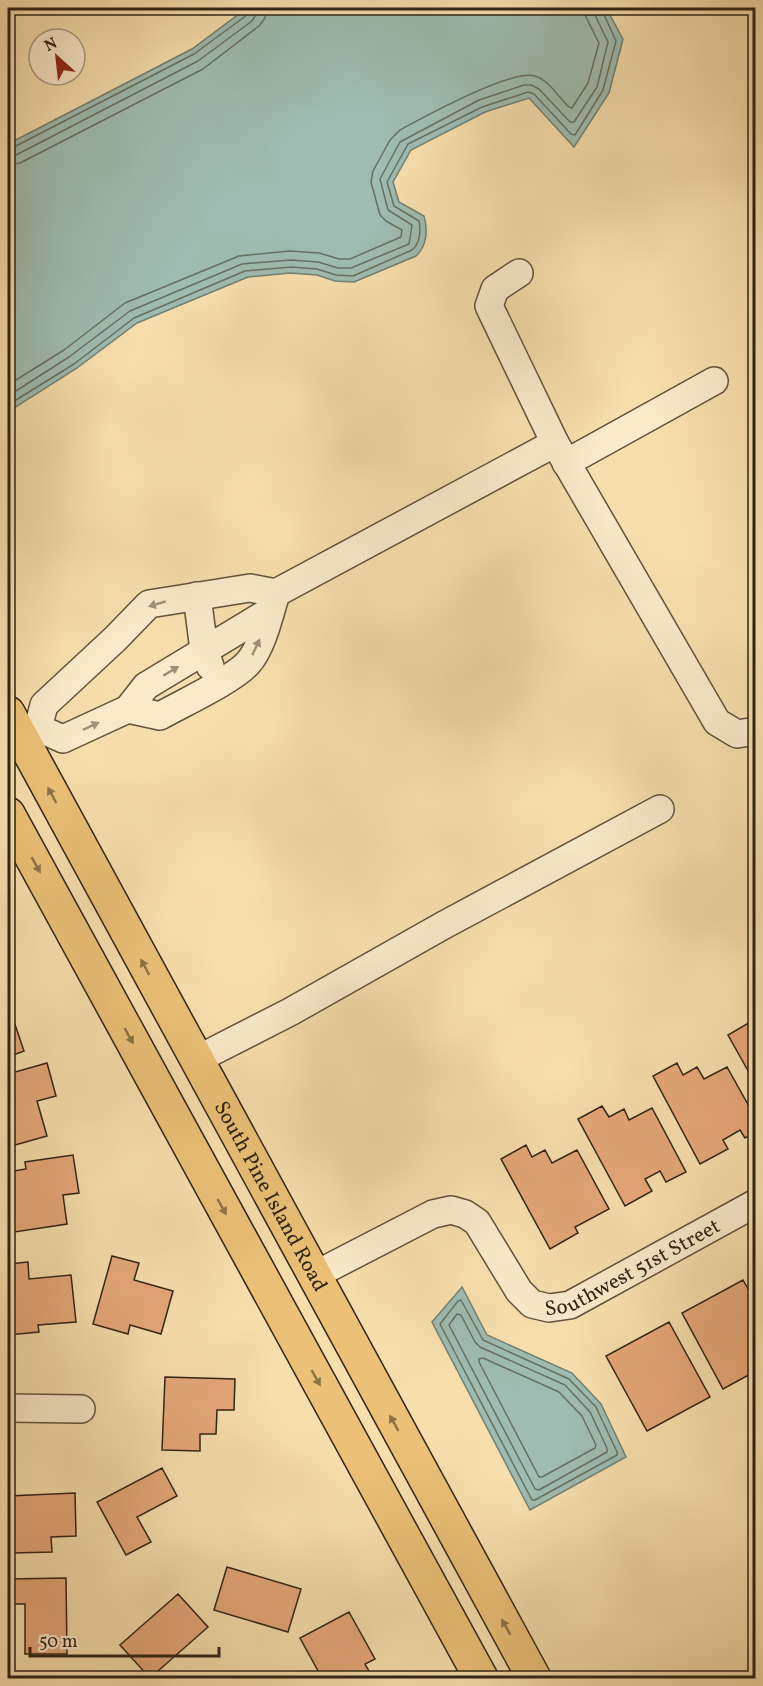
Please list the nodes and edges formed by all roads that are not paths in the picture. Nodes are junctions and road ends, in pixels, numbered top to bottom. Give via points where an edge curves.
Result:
1 (519, 273) dead end
2 (714, 381) dead end
3 (561, 453) junction
4 (197, 596) junction
5 (273, 602) junction
6 (204, 650) junction
7 (216, 684) junction
8 (128, 709) junction
9 (18, 730) edge
10 (756, 731) edge
11 (660, 809) dead end
12 (8, 814) edge
13 (196, 1060) junction
14 (756, 1203) edge
15 (313, 1276) junction
16 (8, 1408) edge
17 (81, 1409) dead end
18 (481, 1678) edge
19 (534, 1678) edge

1 - 3 street via 495,289 489,306
2 - 3 street
3 - 5 street
3 - 10 street via 717,722 736,734
4 - 5 street via 250,588
4 - 6 street
4 -> 9 street via 149,604
5 - 6 street
7 -> 5 street via 249,662
6 - 7 street
8 -> 6 street via 146,686
7 - 8 street via 160,716
9 -> 8 street via 63,739
13 -> 9 main road, South Pine Island Road
11 - 13 street
12 -> 18 main road
13 - 15 main road, South Pine Island Road
14 - 15 street, Southwest 51st Street via 570,1305 549,1308 532,1304 519,1291 477,1222 451,1210 433,1214
19 -> 15 main road, South Pine Island Road
16 - 17 street

